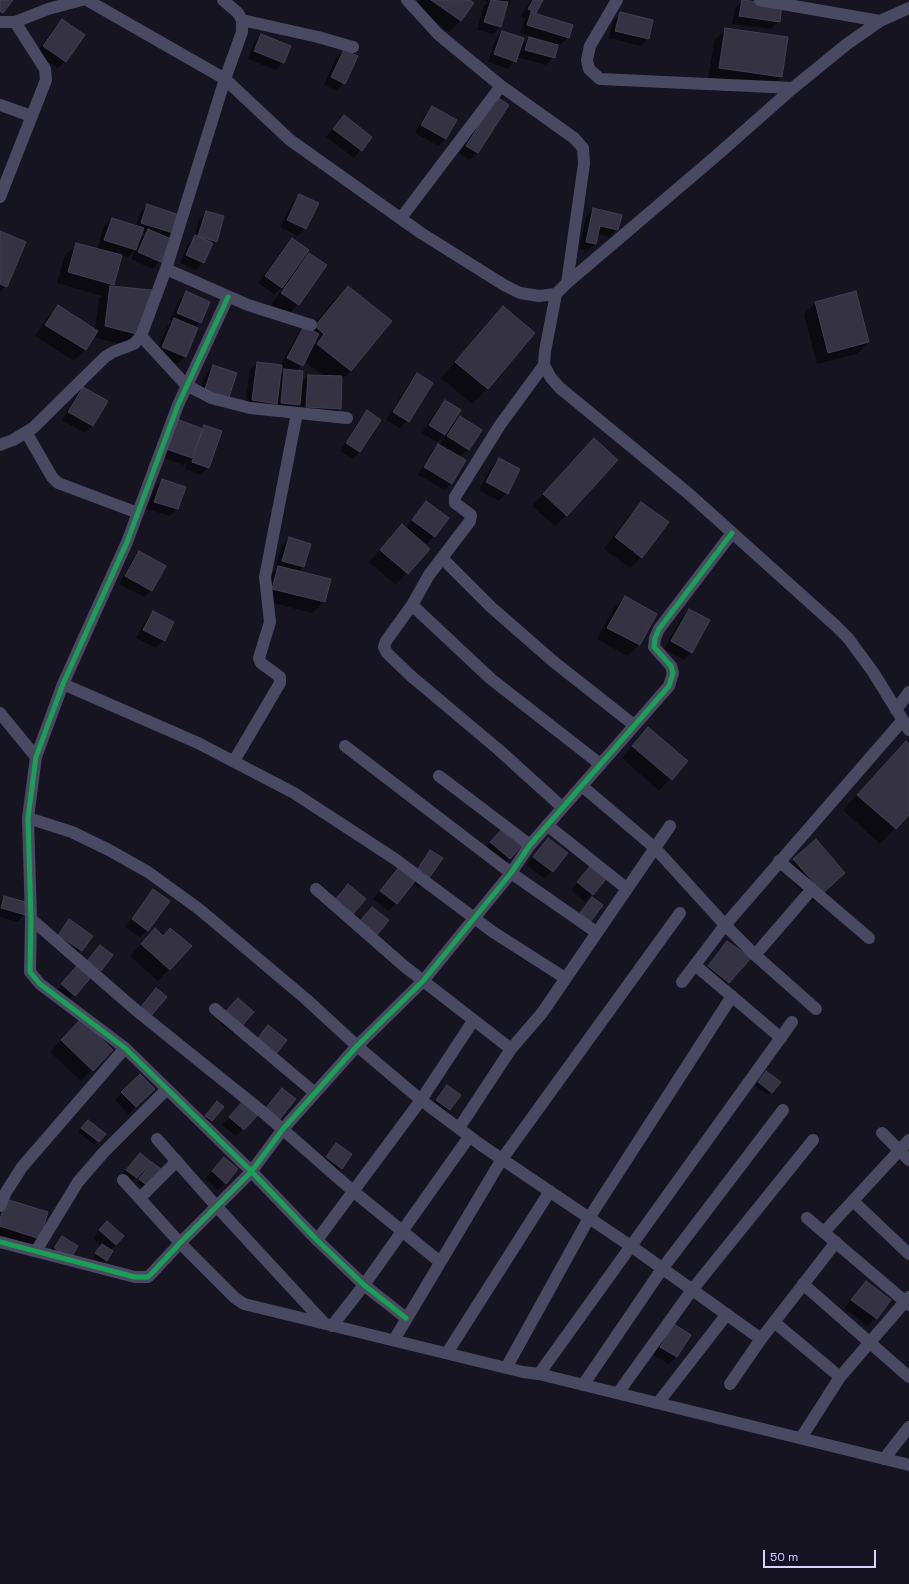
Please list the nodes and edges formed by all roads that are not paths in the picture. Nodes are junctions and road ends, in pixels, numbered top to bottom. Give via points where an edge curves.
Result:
1 (82, 0) edge
2 (87, 0) edge
3 (223, 0) edge
4 (407, 0) edge
5 (617, 0) edge
6 (760, 0) edge
7 (909, 8) edge
8 (242, 20) junction
9 (880, 21) junction
10 (0, 22) edge
11 (15, 22) junction
12 (353, 47) dead end
13 (225, 79) junction
14 (501, 86) junction
15 (793, 88) junction
16 (0, 105) edge
17 (32, 116) junction
18 (0, 197) edge
19 (401, 218) junction
20 (166, 269) junction
21 (567, 283) junction
22 (556, 294) junction
23 (228, 297) junction
24 (311, 325) dead end
25 (141, 336) junction
26 (544, 365) junction
27 (186, 385) junction
28 (297, 413) junction
29 (347, 418) dead end
30 (26, 432) junction
31 (0, 445) edge
32 (138, 513) junction
33 (732, 533) junction
34 (442, 558) junction
35 (412, 605) junction
36 (62, 684) junction
37 (909, 692) edge
38 (0, 712) edge
39 (902, 720) edge
40 (634, 725) junction
41 (344, 746) dead end
42 (36, 757) junction
43 (234, 761) junction
44 (600, 764) junction
45 (439, 776) dead end
46 (582, 786) junction
47 (562, 807) junction
48 (28, 818) junction
49 (547, 825) junction
50 (670, 826) dead end
51 (530, 845) junction
52 (655, 848) junction
53 (779, 861) junction
54 (511, 873) junction
55 (626, 888) junction
56 (316, 889) dead end
57 (812, 889) junction
58 (680, 913) dead end
59 (473, 918) junction
60 (31, 919) junction
61 (724, 925) junction
62 (596, 932) junction
63 (869, 938) dead end
64 (755, 955) junction
65 (695, 965) junction
66 (565, 978) junction
67 (423, 981) junction
68 (682, 982) dead end
69 (732, 996) junction
70 (215, 1009) dead end
71 (816, 1009) dead end
72 (473, 1020) junction
73 (792, 1022) dead end
74 (781, 1038) junction
75 (357, 1046) junction
76 (125, 1048) junction
77 (511, 1049) junction
78 (167, 1089) junction
79 (315, 1093) junction
80 (421, 1100) junction
81 (783, 1110) dead end
82 (459, 1128) junction
83 (283, 1129) junction
84 (882, 1133) dead end
85 (469, 1137) junction
86 (157, 1139) dead end
87 (813, 1140) dead end
88 (909, 1140) edge
89 (900, 1151) junction
90 (502, 1159) junction
91 (909, 1160) edge
92 (177, 1161) junction
93 (251, 1172) junction
94 (123, 1180) dead end
95 (550, 1191) junction
96 (353, 1192) junction
97 (140, 1198) junction
98 (853, 1201) junction
99 (0, 1206) edge
100 (217, 1207) junction
101 (589, 1218) junction
102 (807, 1218) dead end
103 (402, 1232) junction
104 (824, 1232) junction
105 (317, 1240) junction
106 (0, 1242) edge
107 (836, 1242) junction
108 (180, 1243) junction
109 (630, 1246) junction
110 (36, 1251) junction
111 (909, 1254) edge
112 (440, 1262) junction
113 (662, 1269) junction
114 (803, 1284) junction
115 (364, 1285) junction
116 (692, 1290) junction
117 (908, 1301) edge
118 (727, 1314) junction
119 (406, 1318) junction
120 (774, 1322) junction
121 (329, 1325) junction
122 (761, 1339) junction
123 (394, 1340) junction
124 (870, 1342) junction
125 (447, 1353) junction
126 (506, 1368) junction
127 (539, 1374) junction
128 (840, 1377) junction
129 (909, 1377) edge
130 (730, 1384) dead end
131 (583, 1385) junction
132 (618, 1393) junction
133 (658, 1403) junction
134 (909, 1427) edge
135 (801, 1438) junction
136 (884, 1459) junction
137 (909, 1465) edge

1 - 11 street via 48,9
2 - 13 street
3 - 8 street
4 - 14 street via 438,34
5 - 15 street via 590,46 588,69 600,79
6 - 9 street
7 - 9 street
8 - 12 street
8 - 13 street via 240,40
9 - 15 street
10 - 11 street
11 - 17 street via 46,74
13 - 19 street via 290,140
13 - 20 street
14 - 19 street
14 - 21 street via 574,138 583,148 584,164
15 - 21 street
16 - 17 street
17 - 18 street
19 - 22 street via 421,233 520,293 539,296
20 - 23 street
20 - 25 street
21 - 22 street
22 - 26 street
23 - 24 street
23 - 27 street
25 - 27 street
25 - 30 street via 134,344 109,354 44,418
26 - 33 street via 560,388 690,494
26 - 34 street via 500,425 455,497 455,503 469,513 471,518
27 - 28 street via 225,403
27 - 32 street
28 - 29 street
28 - 43 street via 265,577 270,622 259,658 261,664 280,677 280,683
30 - 31 street
30 - 32 street via 58,483
32 - 36 street
33 - 39 street via 848,638 873,672
33 - 40 street via 659,629 654,647 671,666 672,681
34 - 35 street
34 - 40 street via 491,607 554,662
35 - 44 street via 491,679
35 - 47 street via 386,641 386,653
36 - 42 street
36 - 43 street
37 - 39 street
38 - 42 street
39 - 53 street
40 - 44 street
41 - 54 street
42 - 48 street
43 - 59 street via 294,793 348,828 395,859
44 - 46 street
45 - 51 street
46 - 47 street
46 - 52 street
47 - 49 street
48 - 60 street
48 - 75 street via 72,832 148,872 199,910 306,999
49 - 51 street
49 - 55 street
50 - 52 street
51 - 54 street
52 - 55 street
52 - 61 street
53 - 57 street
53 - 61 street
54 - 59 street
54 - 62 street
55 - 62 street
56 - 67 street
57 - 63 street
57 - 64 street
58 - 90 street
59 - 66 street
59 - 67 street
60 - 76 street via 29,965 34,978
60 - 83 street via 137,1010
61 - 64 street
61 - 65 street
62 - 66 street
64 - 71 street
65 - 68 street
65 - 69 street
66 - 77 street via 542,1012
67 - 72 street
67 - 75 street
69 - 74 street
69 - 101 street
70 - 79 street
72 - 77 street
72 - 80 street
73 - 74 street
74 - 109 street
75 - 79 street
75 - 80 street
76 - 78 street
76 - 99 street via 22,1167
77 - 82 street
78 - 93 street
78 - 110 street via 78,1182
79 - 83 street
80 - 82 street
80 - 96 street
81 - 113 street
82 - 85 street
83 - 93 street
83 - 96 street
84 - 89 street
85 - 90 street
85 - 103 street
86 - 92 street
87 - 116 street
88 - 89 street
89 - 91 street
89 - 98 street
90 - 95 street
90 - 112 street
92 - 97 street
92 - 100 street
93 - 100 street
93 - 105 street
94 - 97 street
95 - 101 street
95 - 125 street
96 - 103 street
96 - 105 street
97 - 108 street
98 - 104 street
98 - 111 street
100 - 108 street
100 - 121 street
101 - 109 street
101 - 126 street
102 - 104 street
103 - 112 street
103 - 115 street
104 - 107 street
105 - 115 street
106 - 110 street
107 - 114 street
107 - 117 street
108 - 110 street via 148,1277 141,1278
108 - 121 street via 238,1301 250,1307
109 - 113 street
109 - 127 street
112 - 119 street
113 - 116 street
113 - 131 street
114 - 120 street
114 - 124 street
115 - 119 street
115 - 121 street
116 - 118 street
116 - 132 street
117 - 124 street
118 - 122 street
118 - 133 street
119 - 123 street
120 - 122 street
120 - 128 street
121 - 123 street
122 - 130 street
123 - 125 street
124 - 128 street
124 - 129 street
125 - 126 street
126 - 127 street
127 - 131 street
128 - 135 street
131 - 132 street
132 - 133 street
133 - 135 street
134 - 136 street
135 - 136 street
136 - 137 street

